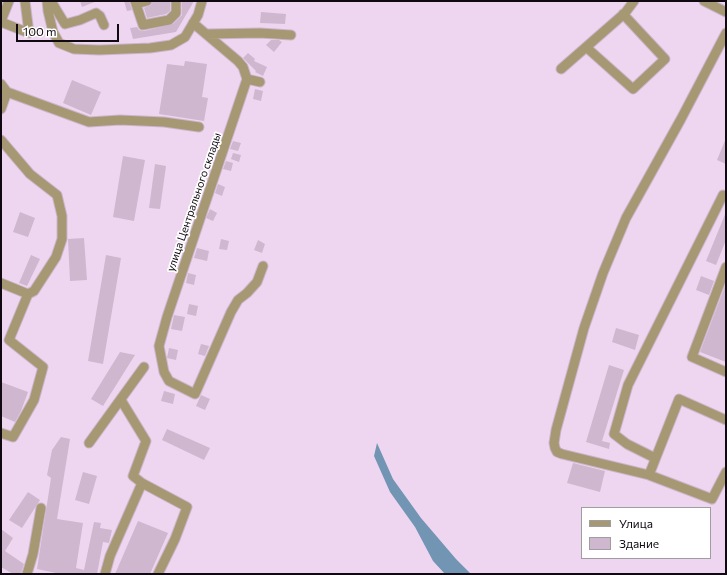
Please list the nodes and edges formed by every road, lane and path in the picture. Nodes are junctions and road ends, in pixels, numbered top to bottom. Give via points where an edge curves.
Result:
1 (9, 1) edge
2 (25, 1) edge
3 (46, 1) edge
4 (51, 1) edge
5 (147, 1) edge
6 (176, 1) edge
7 (202, 1) edge
8 (634, 1) edge
9 (704, 1) edge
10 (136, 3) edge
11 (726, 12) edge
12 (623, 14) junction
13 (1, 22) edge
14 (193, 23) junction
15 (104, 25) dead end
16 (726, 33) edge
17 (206, 34) junction
18 (291, 35) dead end
19 (586, 47) junction
20 (561, 69) dead end
21 (247, 79) junction
22 (260, 82) dead end
23 (1, 84) edge
24 (8, 92) junction
25 (1, 109) edge
26 (199, 127) dead end
27 (1, 140) edge
28 (723, 195) dead end
29 (263, 266) dead end
30 (726, 267) edge
31 (1, 283) edge
32 (28, 294) junction
33 (144, 367) dead end
34 (726, 372) edge
35 (121, 400) junction
36 (726, 420) edge
37 (1, 433) edge
38 (89, 443) dead end
39 (655, 458) junction
40 (726, 472) edge
41 (649, 475) junction
42 (142, 483) junction
43 (41, 508) dead end
44 (26, 574) edge
45 (105, 574) edge
46 (158, 574) edge

1 - 13 street
2 - 13 street via 29,33
3 - 14 street via 53,32 60,43 74,49 150,48 171,45 185,37
4 - 15 street via 65,24 96,13
5 - 10 street
6 - 10 street via 176,13 169,20 143,25
7 - 14 street
8 - 12 street
9 - 11 street
12 - 19 street
12 - 19 street via 665,59 633,89
14 - 17 street
16 - 41 street via 623,225 584,328 556,430 554,443 557,452
17 - 18 street
17 - 21 street via 238,61
19 - 20 street
21 - 22 street
21 - 29 street, улица Центрального склады via 159,346 164,372 169,381 195,394 231,312 238,300 256,282
23 - 24 street
24 - 25 street
24 - 26 street via 89,122 120,120
27 - 32 street via 30,174 57,195 62,216 62,239 56,257 34,291
28 - 39 street via 628,384 614,434 626,444
30 - 34 street via 692,357
31 - 32 street
32 - 37 street via 8,340 43,366 34,400 13,437
33 - 35 street
35 - 38 street
35 - 42 street via 146,441 133,476
36 - 39 street via 679,399
39 - 41 street
40 - 41 street via 712,499
42 - 45 street via 110,556
42 - 46 street via 187,507
43 - 44 street via 33,554

